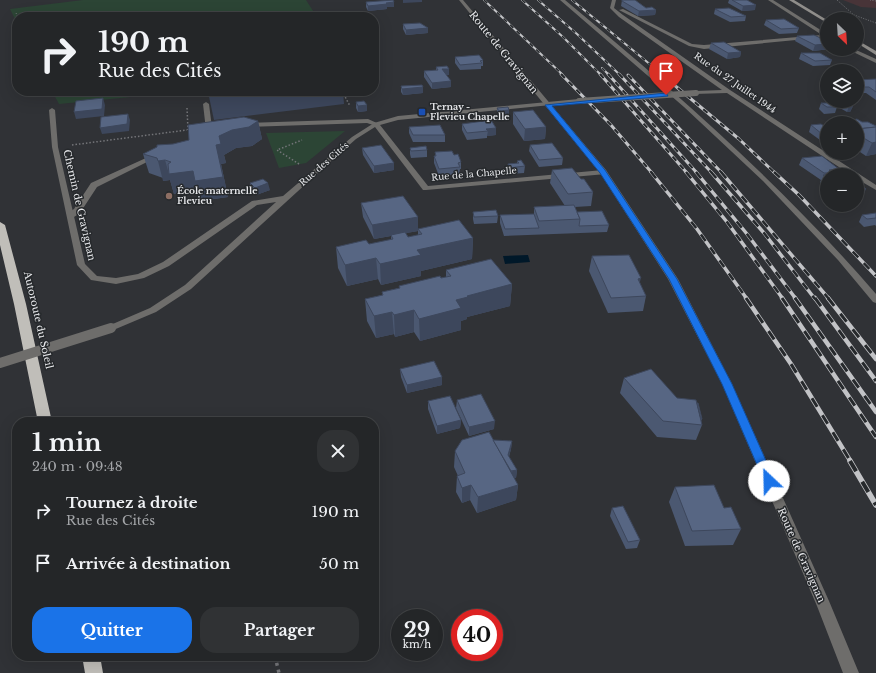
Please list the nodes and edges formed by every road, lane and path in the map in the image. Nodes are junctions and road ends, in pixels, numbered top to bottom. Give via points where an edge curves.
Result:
1 (461, 0) edge
2 (562, 0) edge
3 (614, 0) edge
4 (770, 0) edge
5 (791, 0) edge
6 (836, 0) edge
7 (870, 0) edge
8 (876, 2) edge
9 (612, 8) junction
10 (820, 18) edge
11 (876, 23) edge
12 (820, 32) edge
13 (820, 37) edge
14 (864, 45) edge
15 (876, 53) edge
16 (864, 56) edge
17 (876, 62) edge
18 (728, 91) junction
19 (206, 104) dead end
20 (548, 105) junction
21 (52, 110) dead end
22 (376, 124) junction
23 (240, 126) edge
24 (217, 129) edge
25 (187, 130) edge
26 (305, 139) dead end
27 (55, 147) junction
28 (161, 153) edge
29 (844, 168) edge
30 (317, 169) junction
31 (603, 172) junction
32 (864, 181) edge
33 (876, 188) edge
34 (287, 198) junction
35 (71, 215) junction
36 (0, 225) edge
37 (876, 300) edge
38 (0, 363) edge
39 (44, 417) edge
40 (92, 661) edge
41 (276, 661) edge
42 (94, 673) edge
43 (279, 673) edge
44 (851, 673) edge

1 - 20 street, Route de Gravignan
2 - 37 street via 670,90 754,167 857,276
3 - 9 street
4 - 12 street
5 - 10 main road
6 - 11 path via 845,10
7 - 8 path
9 - 13 street via 621,10 691,45 704,47
9 - 18 street, Rue du 27 Juillet 1944
14 - 15 main road
16 - 17 street
18 - 20 street, Rue des Cités, bridge
18 - 29 street, Rue du 27 Juillet 1944
19 - 24 street via 209,130
20 - 22 street, Rue des Cités via 398,118
20 - 31 street, Route de Gravignan
21 - 27 street, Chemin de Gravignan
22 - 23 street via 368,121
22 - 30 street, Rue des Cités via 363,131
22 - 31 street, Rue de la Chapelle via 426,188
25 - 27 path
26 - 30 path via 277,150 303,166
27 - 35 street, Chemin de Gravignan
28 - 35 street via 94,185 77,211
30 - 34 street, Rue des Cités
31 - 44 street, Route de Gravignan via 673,279 727,384
32 - 33 street, Rue du 27 Juillet 1944
34 - 35 street, Chemin de Gravignan via 255,204 166,264 141,276 116,281 94,278 81,265
34 - 38 street, Rue des Cités, bridge via 188,287 153,310 111,328
36 - 39 highway, Autoroute du Soleil
40 - 42 highway
41 - 43 path

